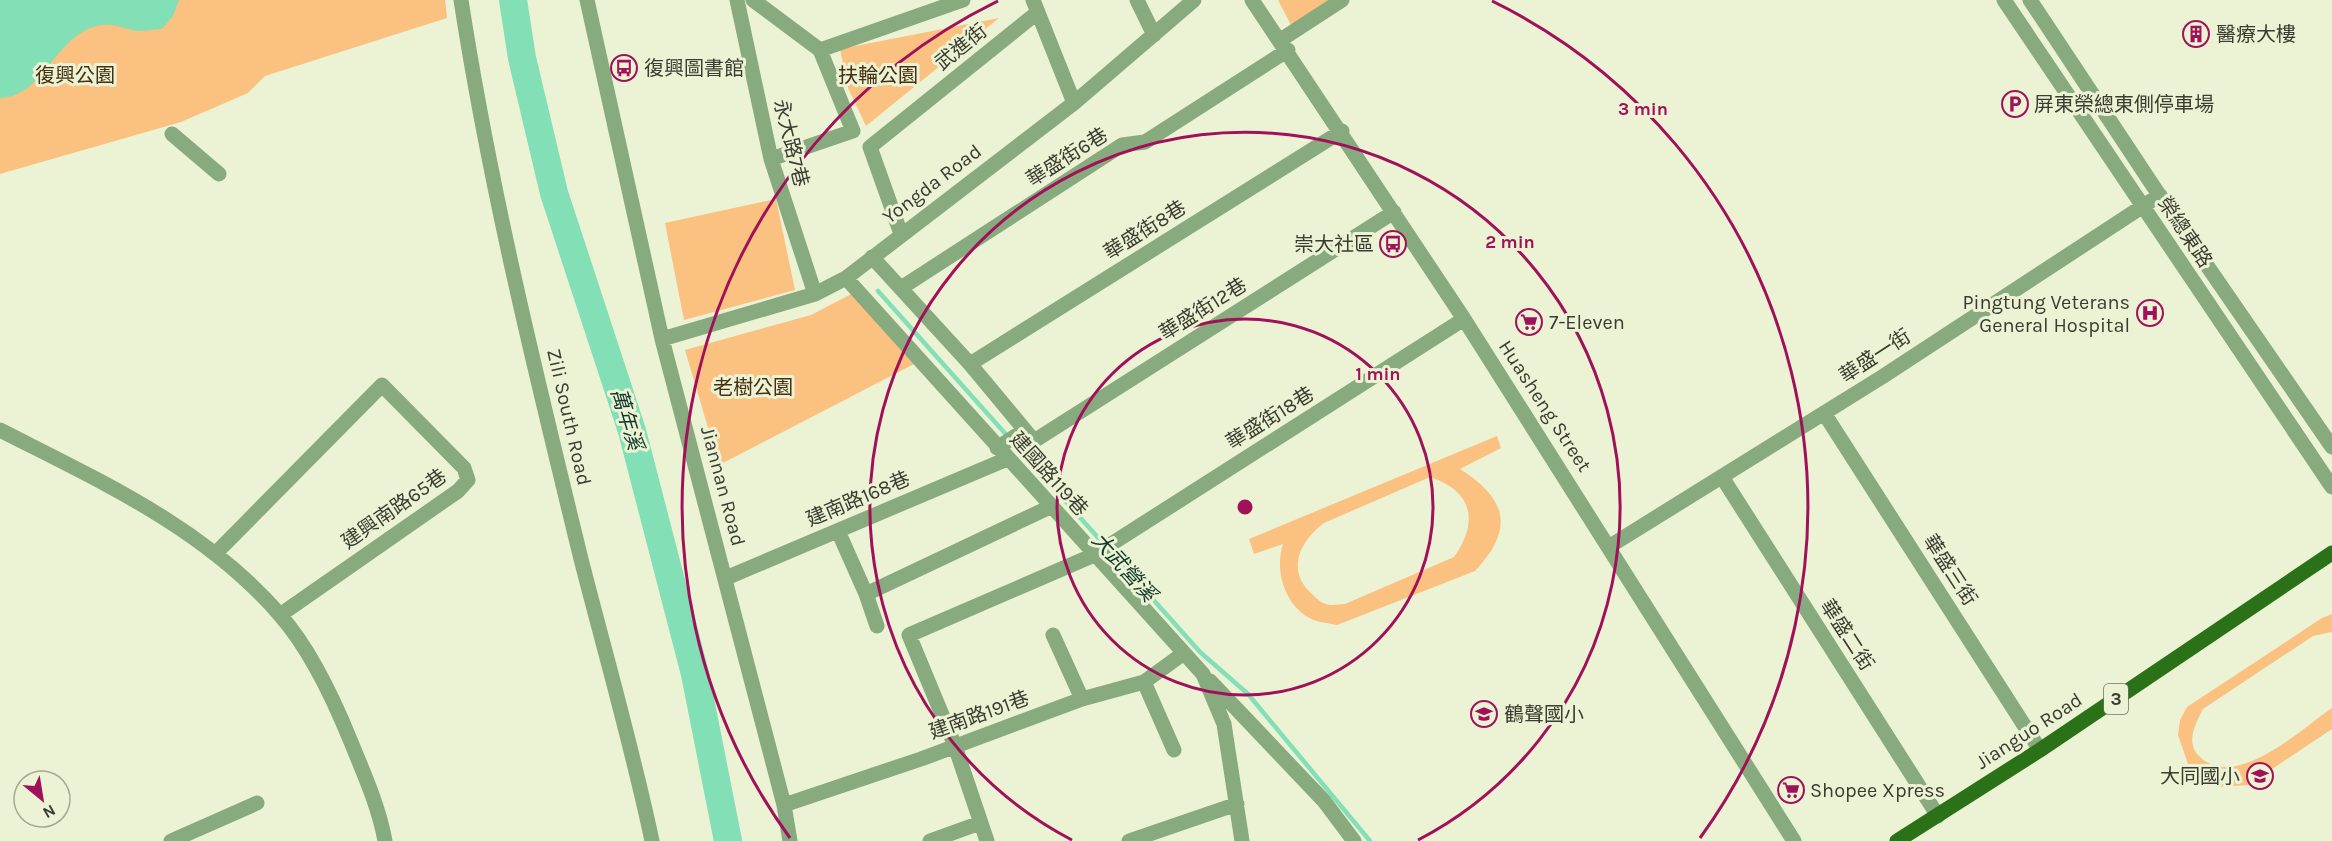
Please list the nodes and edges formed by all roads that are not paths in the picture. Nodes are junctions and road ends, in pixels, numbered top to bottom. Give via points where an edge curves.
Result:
1 (587, 0) edge
2 (737, 0) edge
3 (753, 0) edge
4 (963, 0) edge
5 (1137, 0) edge
6 (1194, 0) edge
7 (1252, 0) edge
8 (1342, 0) edge
9 (2004, 0) edge
10 (2030, 0) edge
11 (466, 1) edge
12 (1035, 6) edge
13 (1154, 35) junction
14 (1283, 45) junction
15 (820, 50) junction
16 (2097, 100) junction
17 (1074, 103) junction
18 (2079, 112) junction
19 (853, 131) junction
20 (1342, 131) junction
21 (172, 134) dead end
22 (870, 147) junction
23 (771, 159) junction
24 (219, 174) dead end
25 (2160, 195) junction
26 (2142, 206) junction
27 (1394, 212) junction
28 (901, 234) junction
29 (872, 257) junction
30 (846, 278) junction
31 (902, 288) junction
32 (815, 294) junction
33 (1464, 319) junction
34 (2244, 319) junction
35 (2227, 331) junction
36 (662, 339) junction
37 (970, 364) junction
38 (1824, 413) junction
39 (0, 430) edge
40 (1014, 443) junction
41 (2332, 447) edge
42 (1722, 477) junction
43 (2332, 486) edge
44 (1050, 507) junction
45 (838, 531) junction
46 (1610, 546) junction
47 (216, 553) junction
48 (2332, 553) edge
49 (1094, 555) junction
50 (726, 578) junction
51 (866, 594) junction
52 (280, 615) junction
53 (877, 626) dead end
54 (1053, 635) dead end
55 (1184, 653) junction
56 (1203, 674) junction
57 (1144, 682) junction
58 (1082, 699) junction
59 (955, 746) junction
60 (1174, 750) dead end
61 (2040, 750) junction
62 (257, 803) dead end
63 (1236, 804) junction
64 (784, 805) junction
65 (1938, 816) junction
66 (980, 823) junction
67 (171, 841) edge
68 (385, 841) edge
69 (652, 841) edge
70 (790, 841) edge
71 (930, 841) edge
72 (987, 841) edge
73 (1129, 841) edge
74 (1242, 841) edge
75 (1354, 841) edge
76 (1794, 841) edge
77 (1897, 841) edge

1 - 36 street, Jiannan Road
2 - 23 street, 永大路7巷
3 - 15 street
4 - 15 street
5 - 13 street
6 - 13 street, Yongda Road
7 - 14 street, Huasheng Street
8 - 14 street, 華盛街6巷
9 - 18 street, 榮總東路
10 - 16 street, 榮總東路
11 - 69 street, Zili South Road via 514,275
12 - 17 street
12 - 22 street, 武進街
13 - 17 street, Yongda Road
14 - 20 street, Huasheng Street
14 - 31 street, 華盛街6巷 via 1145,142 1122,145
15 - 19 street
16 - 18 street
16 - 25 street, 榮總東路
17 - 28 street, Yongda Road
18 - 26 street, 榮總東路
19 - 22 street
19 - 23 street
20 - 27 street, Huasheng Street
20 - 37 street, 華盛街8巷
21 - 24 street
22 - 28 street
23 - 32 street, 永大路7巷
25 - 26 street, 華盛一街
25 - 34 street, 榮總東路
26 - 35 street, 榮總東路
26 - 38 street, 華盛一街
27 - 33 street, Huasheng Street
27 - 40 street, 華盛街12巷
28 - 29 street, Yongda Road
29 - 30 street, Yongda Road
29 - 31 street
30 - 32 street, Yongda Road
30 - 40 street, 建國路119巷
31 - 37 street
32 - 36 street, Yongda Road
33 - 46 street, Huasheng Street
33 - 49 street, 華盛街18巷
34 - 35 street
34 - 41 street, 榮總東路
35 - 43 street, 榮總東路
36 - 50 street, Jiannan Road
37 - 40 street
38 - 42 street, 華盛一街
38 - 61 street, 華盛三街
39 - 47 street via 143,503
40 - 44 street, 建國路119巷
40 - 45 street, 建南路168巷
42 - 46 street, 華盛一街
42 - 65 street, 華盛二街
44 - 49 street, 建國路119巷
44 - 51 street
45 - 50 street, 建南路168巷
45 - 51 street
46 - 76 street, Huasheng Street
47 - 52 street
47 - 52 street, 建興南路65巷 via 382,385 464,468 468,480 458,491
48 - 61 main road, Jianguo Road / 3
49 - 55 street, 建國路119巷
49 - 59 street, 華盛街18巷 via 909,635
50 - 64 street, Jiannan Road
51 - 53 street
52 - 68 street via 337,708 363,771
54 - 58 street
55 - 56 street, 建國路119巷
55 - 57 street, 建南路191巷
56 - 63 street, 建國路119巷 via 1224,724
56 - 75 street via 1324,801
57 - 58 street, 建南路191巷
57 - 60 street
58 - 59 street, 建南路191巷
59 - 64 street, 建南路191巷
59 - 66 street
61 - 65 main road, Jianguo Road / 3
62 - 67 street
63 - 73 street
63 - 74 street, 建國路119巷
64 - 70 street, Jiannan Road
65 - 77 main road, Jianguo Road / 3
66 - 71 street
66 - 72 street

